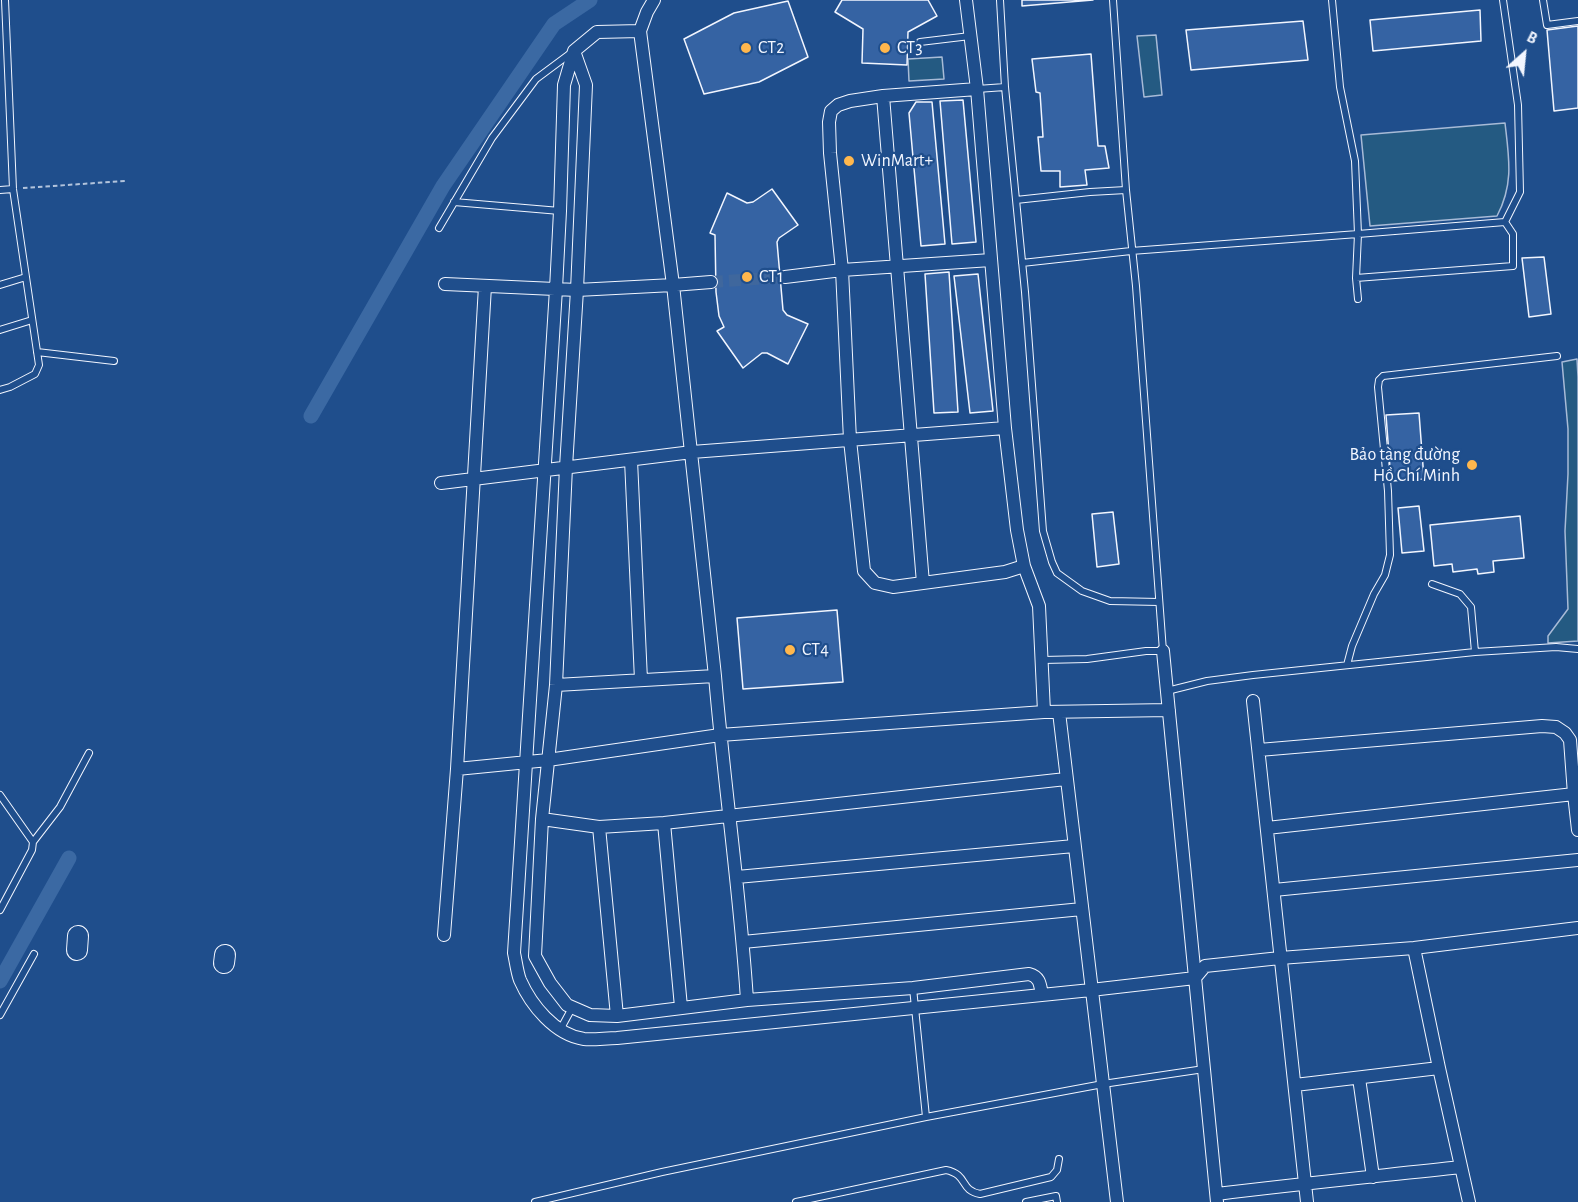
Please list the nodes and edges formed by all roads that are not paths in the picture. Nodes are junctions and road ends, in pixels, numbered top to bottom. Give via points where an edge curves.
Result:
1 (5, 0) edge
2 (654, 0) edge
3 (966, 0) edge
4 (1000, 0) edge
5 (1113, 0) edge
6 (1332, 0) edge
7 (1503, 0) edge
8 (1543, 0) edge
9 (1578, 21) edge
10 (640, 31) junction
11 (970, 36) junction
12 (920, 42) dead end
13 (574, 51) junction
14 (9, 69) junction
15 (0, 70) edge
16 (1005, 87) junction
17 (977, 89) junction
18 (883, 96) junction
19 (13, 189) junction
20 (0, 190) edge
21 (1126, 190) junction
22 (1016, 200) junction
23 (454, 202) junction
24 (560, 211) junction
25 (1505, 222) junction
26 (439, 228) dead end
27 (1358, 234) junction
28 (1131, 250) junction
29 (991, 260) junction
30 (1022, 263) junction
31 (897, 267) junction
32 (842, 270) junction
33 (26, 277) junction
34 (785, 277) tunnel mouth
35 (1356, 278) junction
36 (711, 282) tunnel mouth
37 (0, 283) edge
38 (445, 284) dead end
39 (673, 285) junction
40 (485, 286) junction
41 (556, 289) junction
42 (577, 290) junction
43 (1358, 299) dead end
44 (33, 320) junction
45 (0, 330) edge
46 (37, 352) junction
47 (1557, 356) dead end
48 (114, 361) dead end
49 (0, 390) edge
50 (1005, 428) junction
51 (911, 435) junction
52 (850, 440) junction
53 (692, 452) junction
54 (631, 460) junction
55 (566, 467) junction
56 (546, 470) junction
57 (473, 479) junction
58 (441, 483) dead end
59 (1024, 566) junction
60 (923, 583) junction
61 (1432, 584) dead end
62 (1159, 602) junction
63 (1578, 649) edge
64 (1163, 651) junction
65 (1475, 652) junction
66 (1042, 660) junction
67 (1347, 665) junction
68 (715, 676) junction
69 (641, 680) junction
70 (556, 685) junction
71 (1167, 691) junction
72 (1253, 701) dead end
73 (1169, 710) junction
74 (1044, 712) junction
75 (1059, 712) junction
76 (720, 735) junction
77 (1258, 750) junction
78 (90, 753) dead end
79 (548, 760) junction
80 (526, 761) junction
81 (457, 769) junction
82 (1066, 779) junction
83 (1574, 794) junction
84 (0, 795) edge
85 (730, 814) junction
86 (542, 819) junction
87 (664, 823) junction
88 (599, 827) junction
89 (1267, 828) junction
90 (1578, 830) edge
91 (33, 842) junction
92 (1074, 846) junction
93 (1578, 860) edge
94 (736, 877) junction
95 (1274, 890) junction
96 (1082, 909) junction
97 (0, 910) edge
98 (1578, 928) edge
99 (444, 935) dead end
100 (743, 942) junction
101 (1414, 948) junction
102 (34, 954) dead end
103 (1280, 958) junction
104 (1195, 978) junction
105 (913, 988) junction
106 (1091, 990) junction
107 (1042, 995) junction
108 (747, 1000) junction
109 (681, 1007) junction
110 (572, 1008) junction
111 (915, 1008) junction
112 (0, 1015) edge
113 (617, 1016) junction
114 (560, 1030) junction
115 (1439, 1068) junction
116 (1204, 1069) junction
117 (1359, 1078) junction
118 (1102, 1084) junction
119 (1295, 1085) junction
120 (926, 1118) junction
121 (1059, 1159) dead end
122 (1461, 1167) junction
123 (1373, 1177) junction
124 (1305, 1183) junction
125 (1217, 1198) edge
126 (535, 1202) edge
127 (796, 1202) edge
128 (1026, 1202) edge
129 (1057, 1202) edge
130 (1117, 1202) edge
131 (1307, 1202) edge
132 (1469, 1202) edge

1 - 14 lane
2 - 10 street
3 - 11 street
4 - 16 lane
5 - 21 lane
6 - 27 lane via 1340,87 1355,161
7 - 25 lane via 1518,105 1520,192
8 - 9 lane via 1547,25
10 - 13 street via 597,32
10 - 39 street
11 - 12 lane
11 - 17 street
13 - 23 lane via 536,79 492,138
13 - 24 street via 564,85
13 - 42 street via 585,85
14 - 15 lane
14 - 19 lane
16 - 17 lane
16 - 22 lane
17 - 18 street
17 - 29 street
18 - 31 street
18 - 32 street via 850,101 831,111 830,153
19 - 20 lane
19 - 33 lane
21 - 22 lane
21 - 28 lane
22 - 30 lane
23 - 24 lane
23 - 26 lane
24 - 41 street
25 - 27 lane
25 - 35 lane via 1513,234 1513,266
27 - 28 lane
27 - 35 lane
28 - 30 lane
28 - 62 lane
29 - 31 street
29 - 50 street
30 - 62 lane via 1043,531 1052,562 1057,573 1082,591 1110,601
31 - 32 street
31 - 51 street
32 - 34 street
32 - 52 street
33 - 37 lane
33 - 44 lane
35 - 43 lane
36 - 39 street
38 - 40 street
39 - 42 street
39 - 53 street
40 - 41 street
40 - 57 street
41 - 42 street
41 - 56 street
42 - 55 street
44 - 45 lane
44 - 46 lane
46 - 48 lane
46 - 49 lane via 39,365 35,374
47 - 67 lane via 1383,375 1379,380 1390,555
50 - 51 street
50 - 59 street
51 - 52 street
51 - 60 street
52 - 53 street
52 - 60 street via 864,571 875,583 893,587
53 - 54 street
53 - 68 street
54 - 55 street
54 - 69 street
55 - 56 street
55 - 70 street
56 - 57 street
56 - 80 street
57 - 58 street
57 - 81 street
59 - 60 street
59 - 66 street via 1039,606
61 - 65 lane via 1460,594 1471,606
62 - 64 lane
63 - 65 lane
64 - 66 lane
64 - 71 street
65 - 67 lane
66 - 74 street
67 - 71 lane via 1207,681
68 - 69 street
68 - 76 street
69 - 70 street
70 - 79 street
71 - 73 street
72 - 77 street
73 - 75 street
73 - 104 street
74 - 75 street
74 - 76 street
75 - 82 street
76 - 79 street
76 - 85 street
77 - 83 street via 1556,727 1570,740
77 - 89 street
78 - 91 lane via 60,807
79 - 80 street
79 - 86 street
80 - 81 street
80 - 114 street via 514,953 519,979 532,1001
81 - 99 street
82 - 85 street
82 - 92 street
83 - 89 street
83 - 90 street
84 - 91 lane
85 - 87 street
85 - 94 street
86 - 88 street
86 - 110 street via 535,956 550,983
87 - 88 street
87 - 109 street
88 - 113 street
89 - 95 street
91 - 97 lane
92 - 94 street
92 - 96 street
93 - 95 street
94 - 100 street
95 - 103 street
96 - 100 street
96 - 106 street
98 - 101 street
100 - 108 street
101 - 103 street
101 - 115 street
102 - 112 lane
103 - 104 street via 1205,966
103 - 119 street
104 - 106 street
104 - 116 street
105 - 107 street via 1029,974 1040,981
105 - 108 street
105 - 111 lane
106 - 107 street
106 - 118 street
107 - 111 street
108 - 109 street
109 - 113 street
110 - 113 street via 590,1015
110 - 114 lane
111 - 114 street via 617,1038 582,1039
111 - 120 lane
115 - 117 street
115 - 122 street
116 - 118 lane
116 - 125 street
117 - 119 street
117 - 123 street
118 - 120 lane
118 - 130 street
119 - 124 street
120 - 126 lane
121 - 127 lane via 1051,1177 980,1194 967,1189 956,1172 946,1170
122 - 123 street
122 - 132 street
123 - 124 street
124 - 125 street
124 - 131 street
128 - 129 lane via 1056,1196

